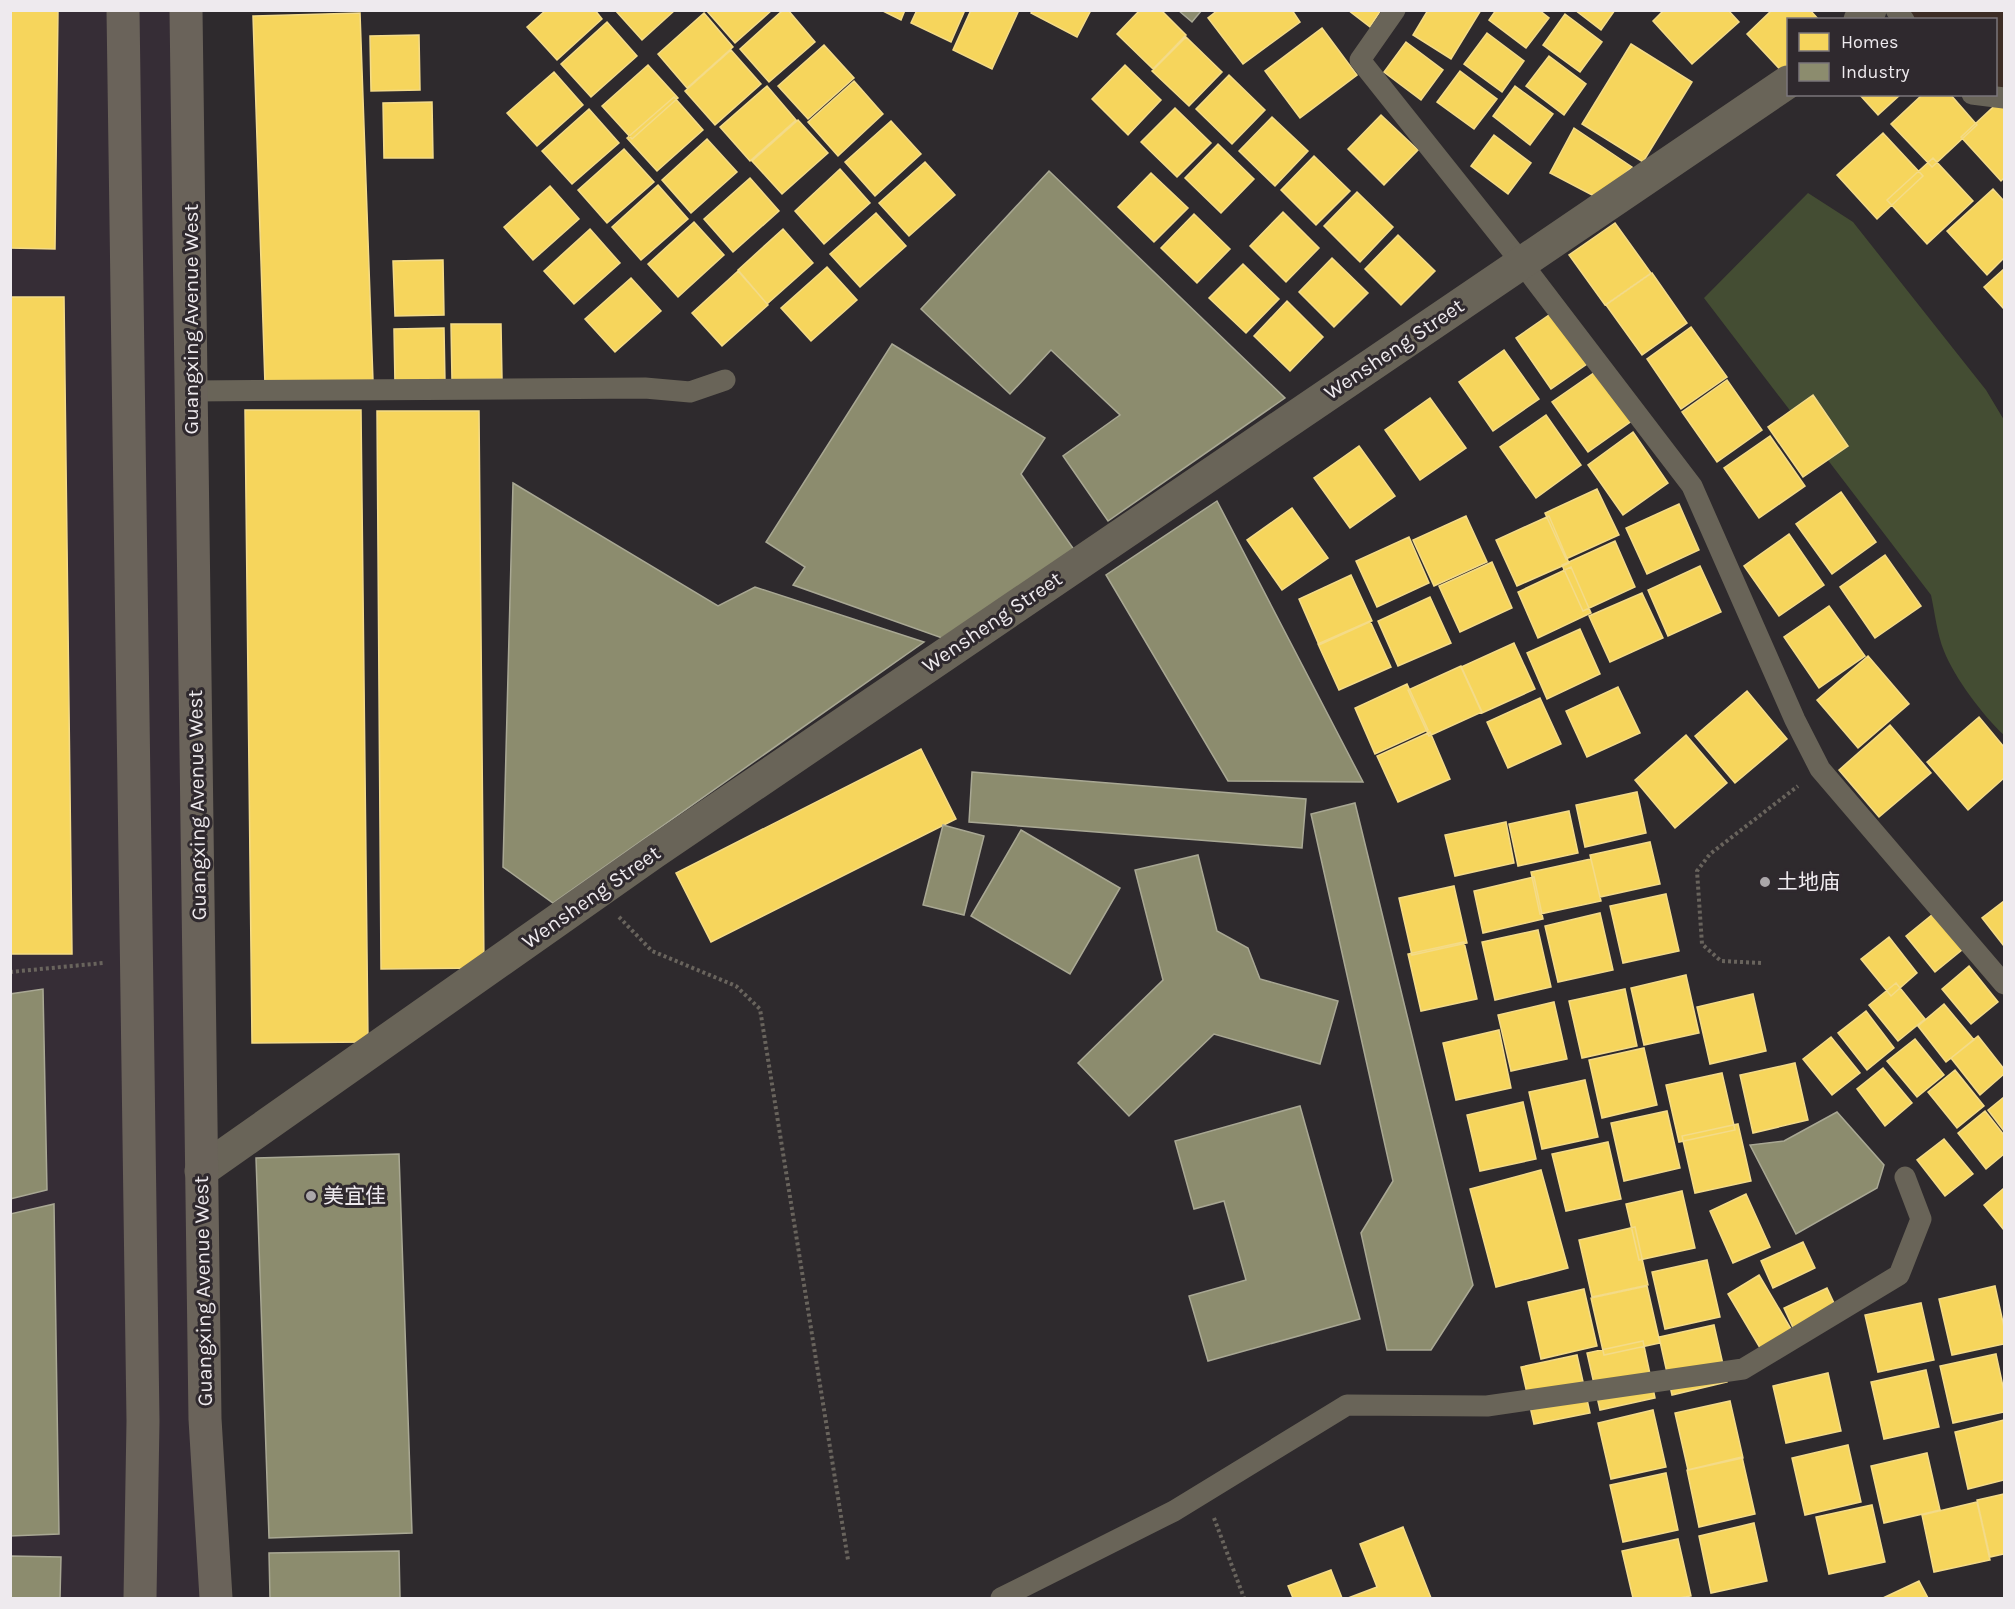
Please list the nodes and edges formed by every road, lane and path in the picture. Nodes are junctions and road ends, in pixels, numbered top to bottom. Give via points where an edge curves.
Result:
1 (123, 10) edge
2 (186, 10) edge
3 (1395, 10) edge
4 (1787, 83) edge
5 (1988, 96) edge
6 (2004, 98) edge
7 (1521, 262) junction
8 (725, 380) dead end
9 (191, 392) junction
10 (1820, 770) junction
11 (596, 893) junction
12 (137, 960) junction
13 (1761, 963) dead end
14 (10, 972) edge
15 (2004, 984) edge
16 (201, 1171) junction
17 (1905, 1177) dead end
18 (1204, 1492) junction
19 (848, 1560) dead end
20 (140, 1599) edge
21 (216, 1599) edge
22 (1001, 1599) edge
23 (1244, 1599) edge

1 - 12 highway
2 - 9 highway, Guangxing Avenue West
3 - 7 lane via 1360,60
4 - 7 street, Wensheng Street
5 - 6 lane
7 - 10 lane via 1692,486
7 - 11 street, Wensheng Street
8 - 9 lane via 690,392 645,388
9 - 16 highway, Guangxing Avenue West
10 - 13 path via 1710,854 1697,871 1702,944 1721,961
10 - 15 lane
11 - 16 street, Wensheng Street
11 - 19 path via 652,951 736,987 760,1009
12 - 14 path
12 - 20 highway via 143,1421
16 - 21 highway, Guangxing Avenue West via 205,1419
17 - 18 lane via 1921,1220 1899,1275 1743,1369 1487,1406 1347,1405
18 - 22 lane via 1174,1512
18 - 23 path

